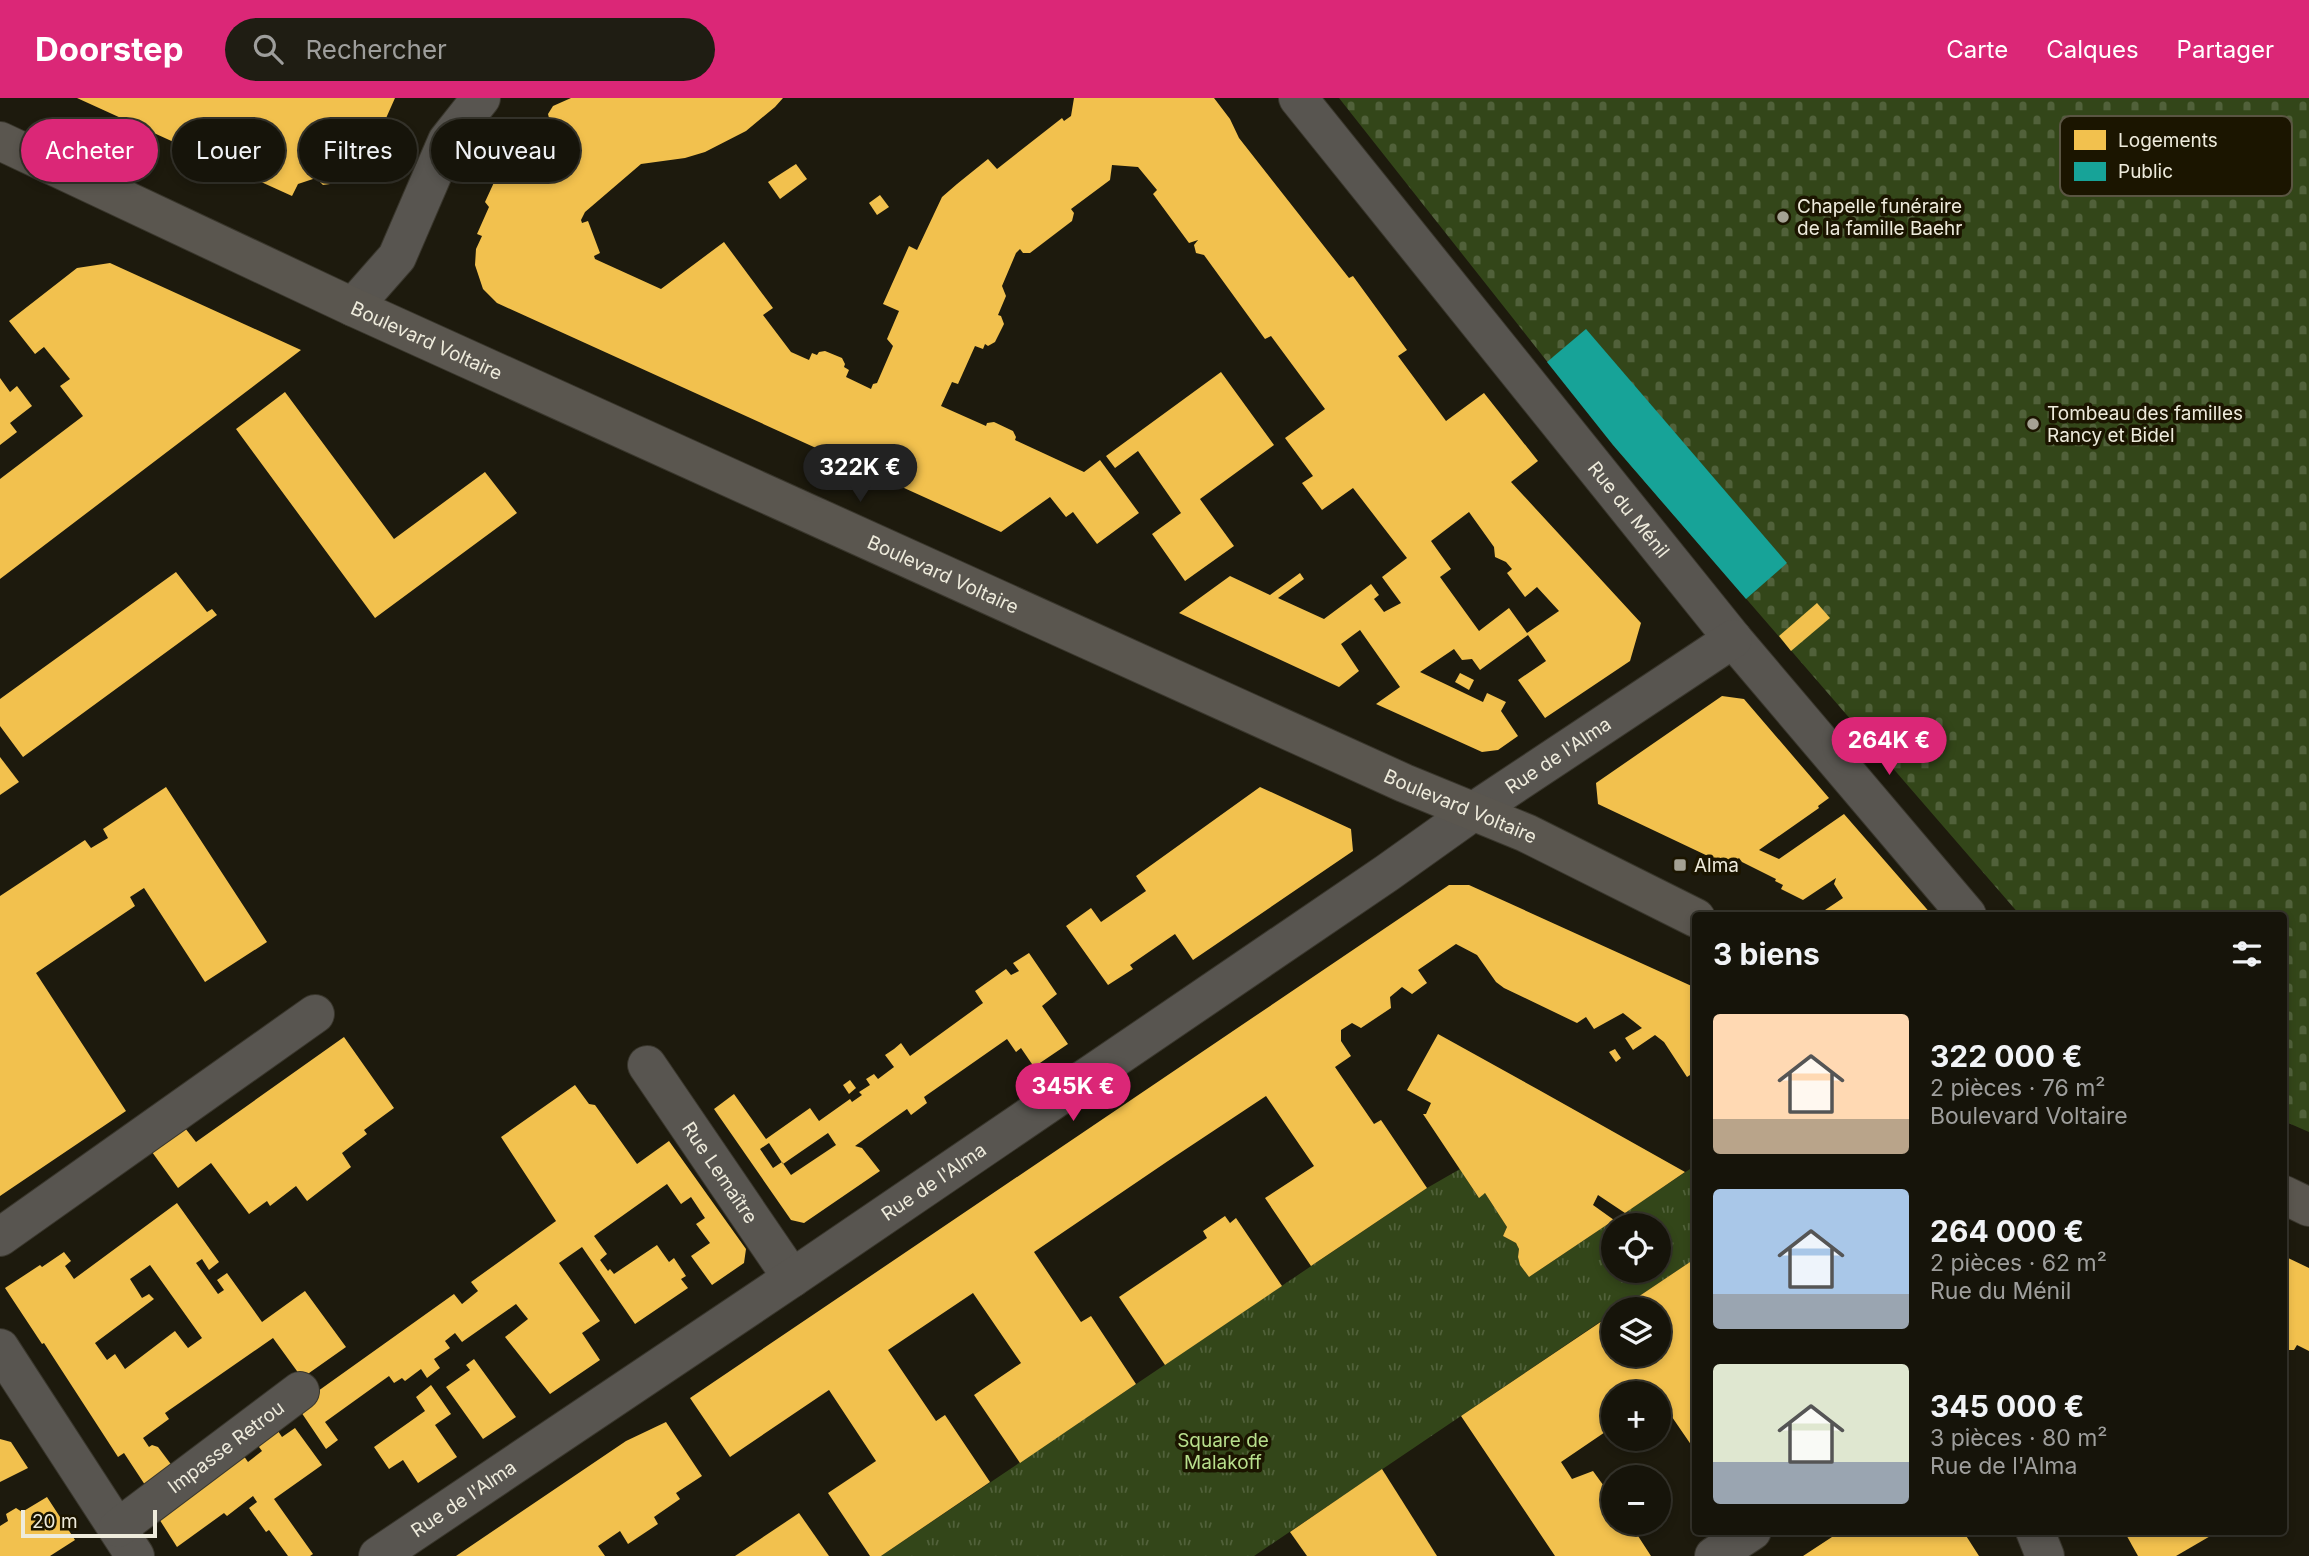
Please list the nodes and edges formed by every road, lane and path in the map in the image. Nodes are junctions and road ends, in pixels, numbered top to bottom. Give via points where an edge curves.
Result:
1 (481, 98) edge
2 (1298, 98) edge
3 (0, 141) edge
4 (353, 307) junction
5 (1733, 639) junction
6 (1474, 811) junction
7 (1964, 912) edge
8 (1692, 916) edge
9 (315, 1014) dead end
10 (647, 1065) dead end
11 (2287, 1196) edge
12 (2309, 1207) edge
13 (0, 1237) edge
14 (792, 1278) junction
15 (0, 1348) edge
16 (11, 1389) edge
17 (300, 1391) dead end
18 (1746, 1535) edge
19 (2037, 1535) edge
20 (127, 1542) edge
21 (378, 1556) edge
22 (1714, 1556) edge
23 (2045, 1556) edge

1 - 4 street via 447,141 397,257
2 - 5 street, Rue du Ménil
3 - 4 main road, Boulevard Voltaire
4 - 6 main road, Boulevard Voltaire
5 - 6 street, Rue de l'Alma
5 - 7 street, Rue du Ménil
6 - 8 main road, Boulevard Voltaire
6 - 14 street, Rue de l'Alma
9 - 13 street
10 - 14 street, Rue Lemaître
11 - 12 main road
14 - 21 street, Rue de l'Alma
15 - 16 street
16 - 20 street
17 - 20 street, Impasse Retrou
18 - 22 street
19 - 23 street

